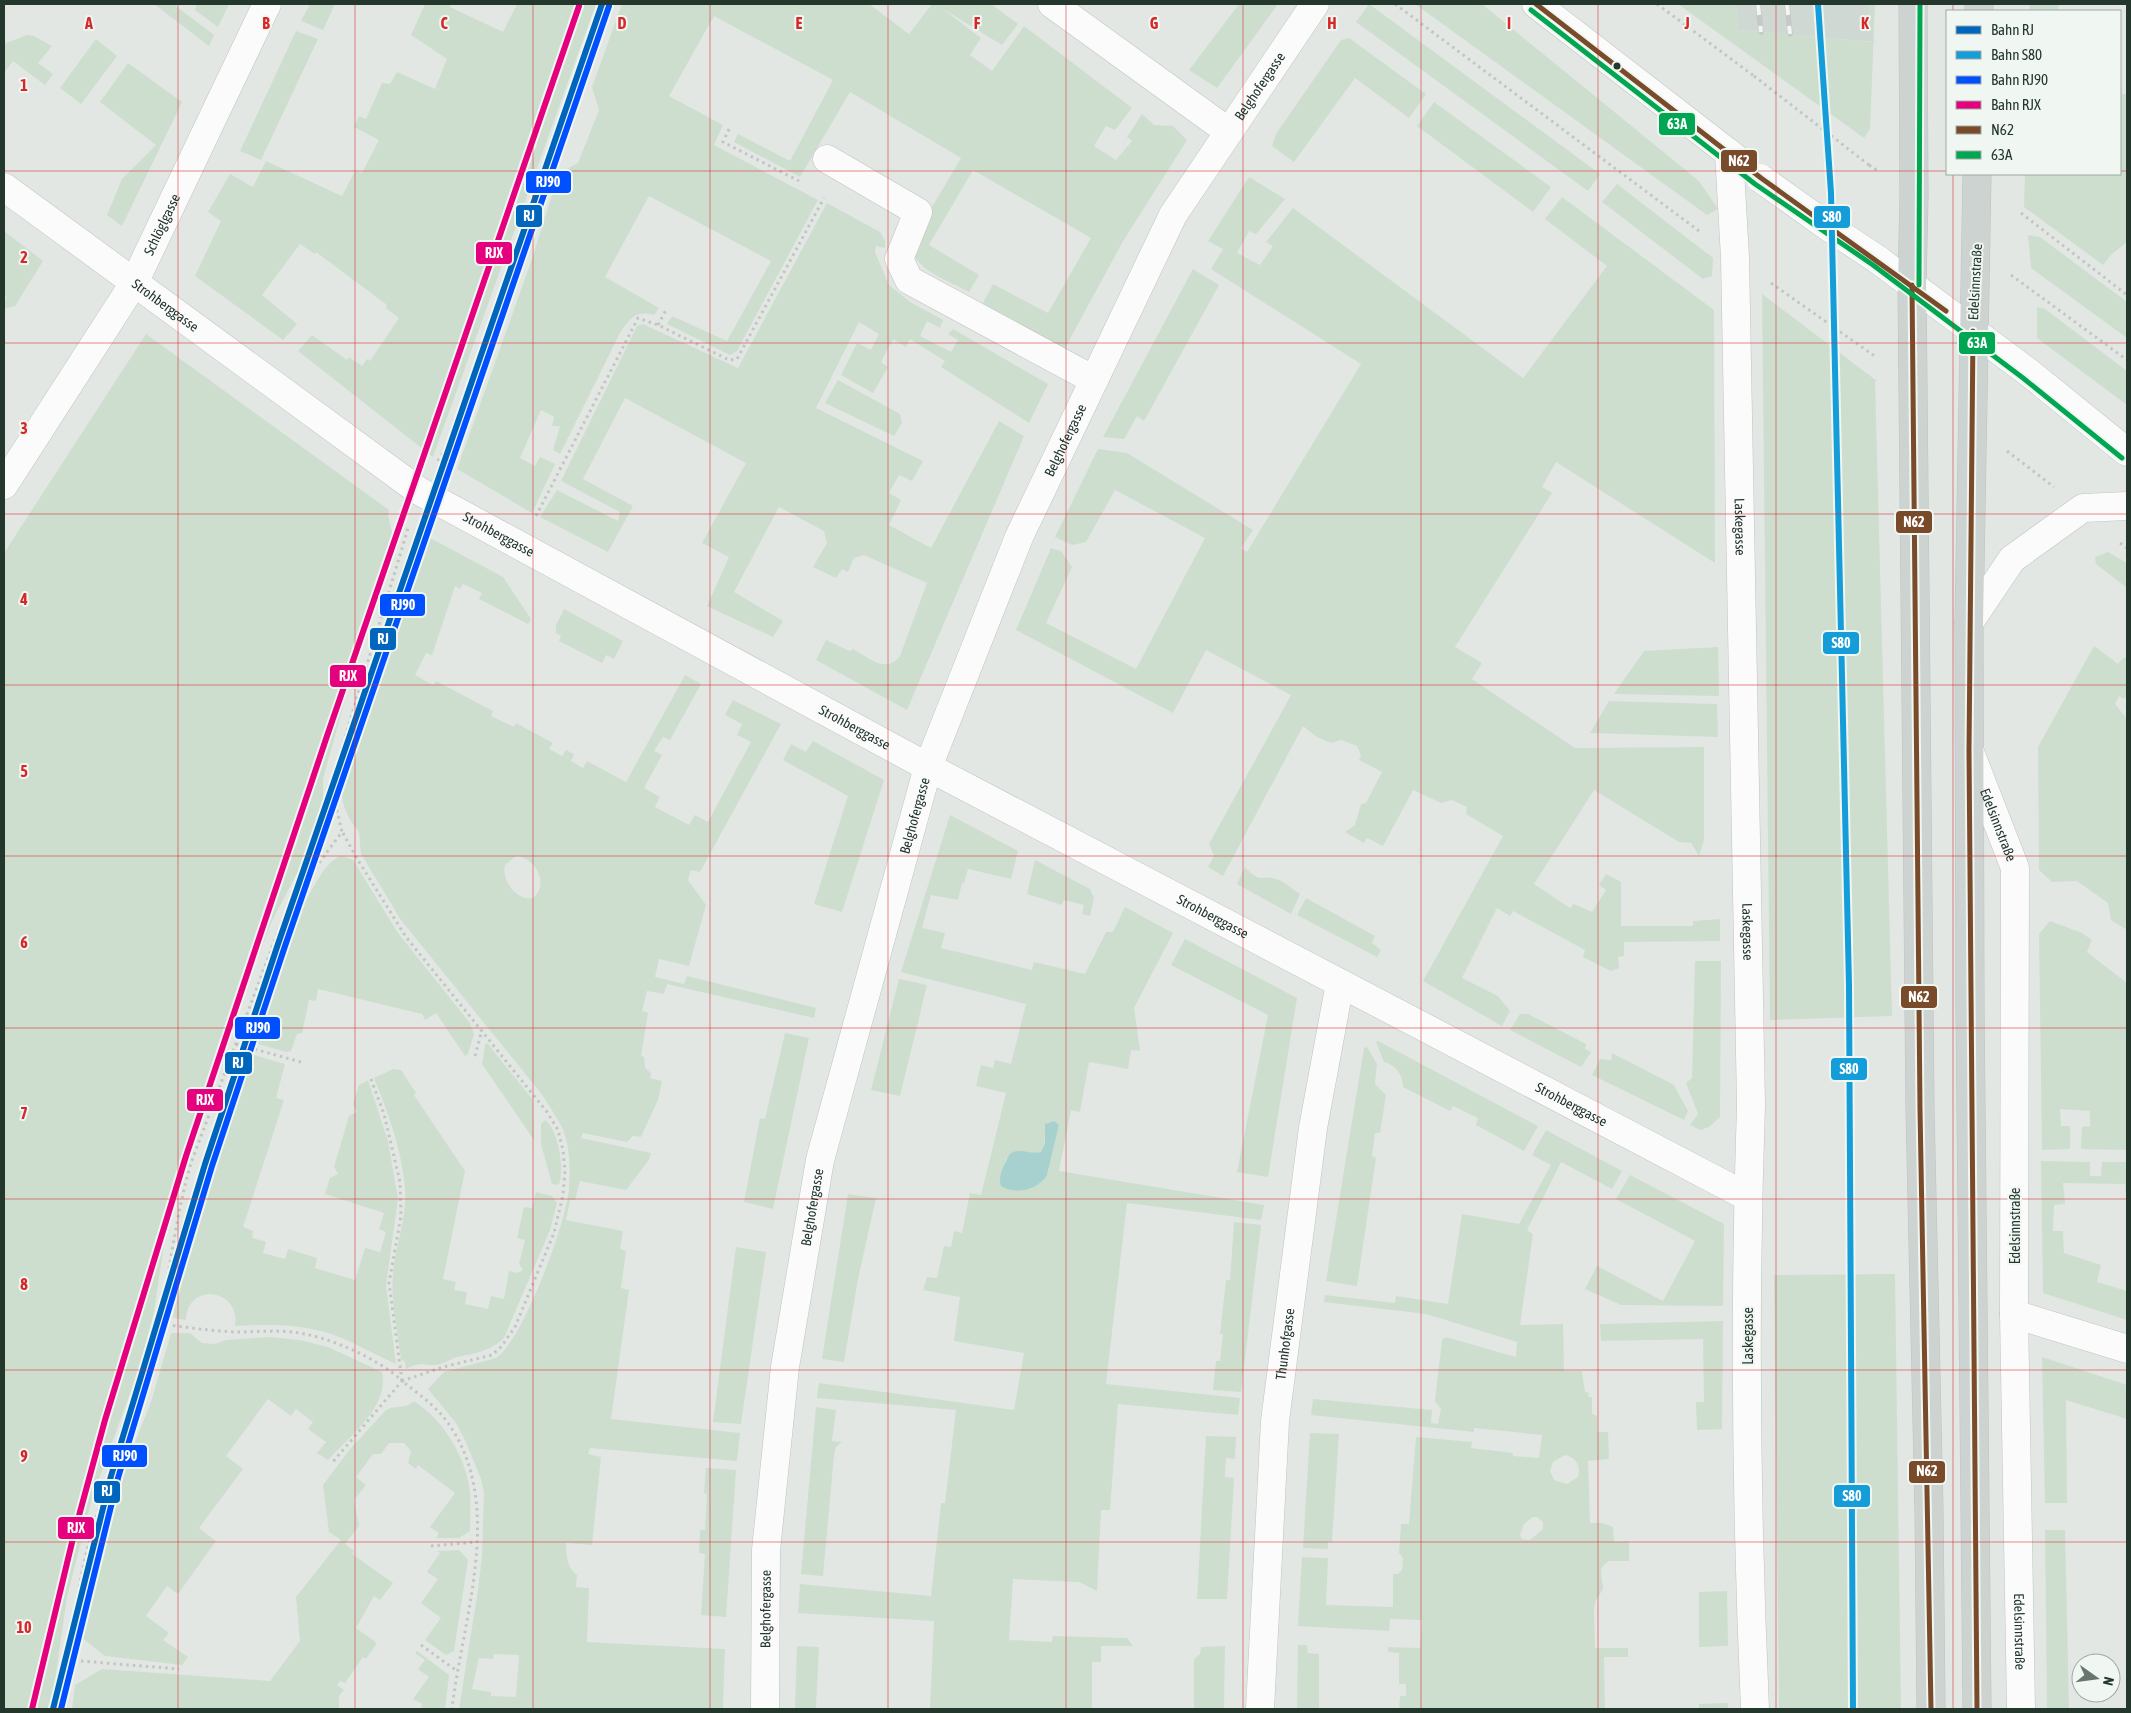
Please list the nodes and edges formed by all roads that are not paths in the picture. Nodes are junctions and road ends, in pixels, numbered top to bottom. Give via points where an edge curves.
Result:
1 (267, 4) edge
2 (1052, 4) edge
3 (1315, 4) edge
4 (1536, 4) edge
5 (1913, 4) edge
6 (1229, 132) junction
7 (1729, 153) junction
8 (834, 163) road end
9 (1977, 175) edge
10 (4, 187) edge
11 (134, 283) junction
12 (1912, 285) junction
13 (1973, 331) junction
14 (1094, 380) junction
15 (2127, 452) edge
16 (4, 485) edge
17 (2127, 506) edge
18 (1969, 623) junction
19 (1969, 750) junction
20 (928, 767) junction
21 (1340, 983) junction
22 (1748, 1197) junction
23 (2014, 1314) junction
24 (2127, 1349) edge
25 (765, 1709) edge
26 (1260, 1709) edge
27 (1755, 1709) edge
28 (1931, 1709) edge
29 (1977, 1709) edge
30 (2021, 1709) edge

1 - 11 street, Schlöglgasse
2 - 6 street
3 - 6 street, Belghofergasse
4 - 7 street
5 - 12 main road
6 - 14 street, Belghofergasse via 1173,215
7 - 12 street, bridge
7 - 22 street, Laskegasse via 1735,257 1751,1105
8 - 14 street via 918,212 899,259 909,280
9 - 13 main road, Edelsinnstraße
10 - 11 street, Strohberggasse
11 - 16 street, Schlöglgasse
11 - 20 street, Strohberggasse via 419,491
12 - 13 street
12 - 28 main road via 1920,1109
13 - 15 street
13 - 18 main road, Edelsinnstraße
14 - 20 street, Belghofergasse via 1019,537
17 - 18 street via 2082,508 2012,559
18 - 19 main road, Edelsinnstraße
19 - 23 street, Edelsinnstraße via 2015,868
19 - 29 main road, Edelsinnstraße
20 - 21 street, Strohberggasse
20 - 25 street, Belghofergasse via 820,1160 785,1367 766,1550
21 - 22 street, Strohberggasse
21 - 26 street, Thunhofgasse via 1313,1128 1275,1421
22 - 27 street, Laskegasse via 1749,1578
23 - 24 street
23 - 30 street, Edelsinnstraße

